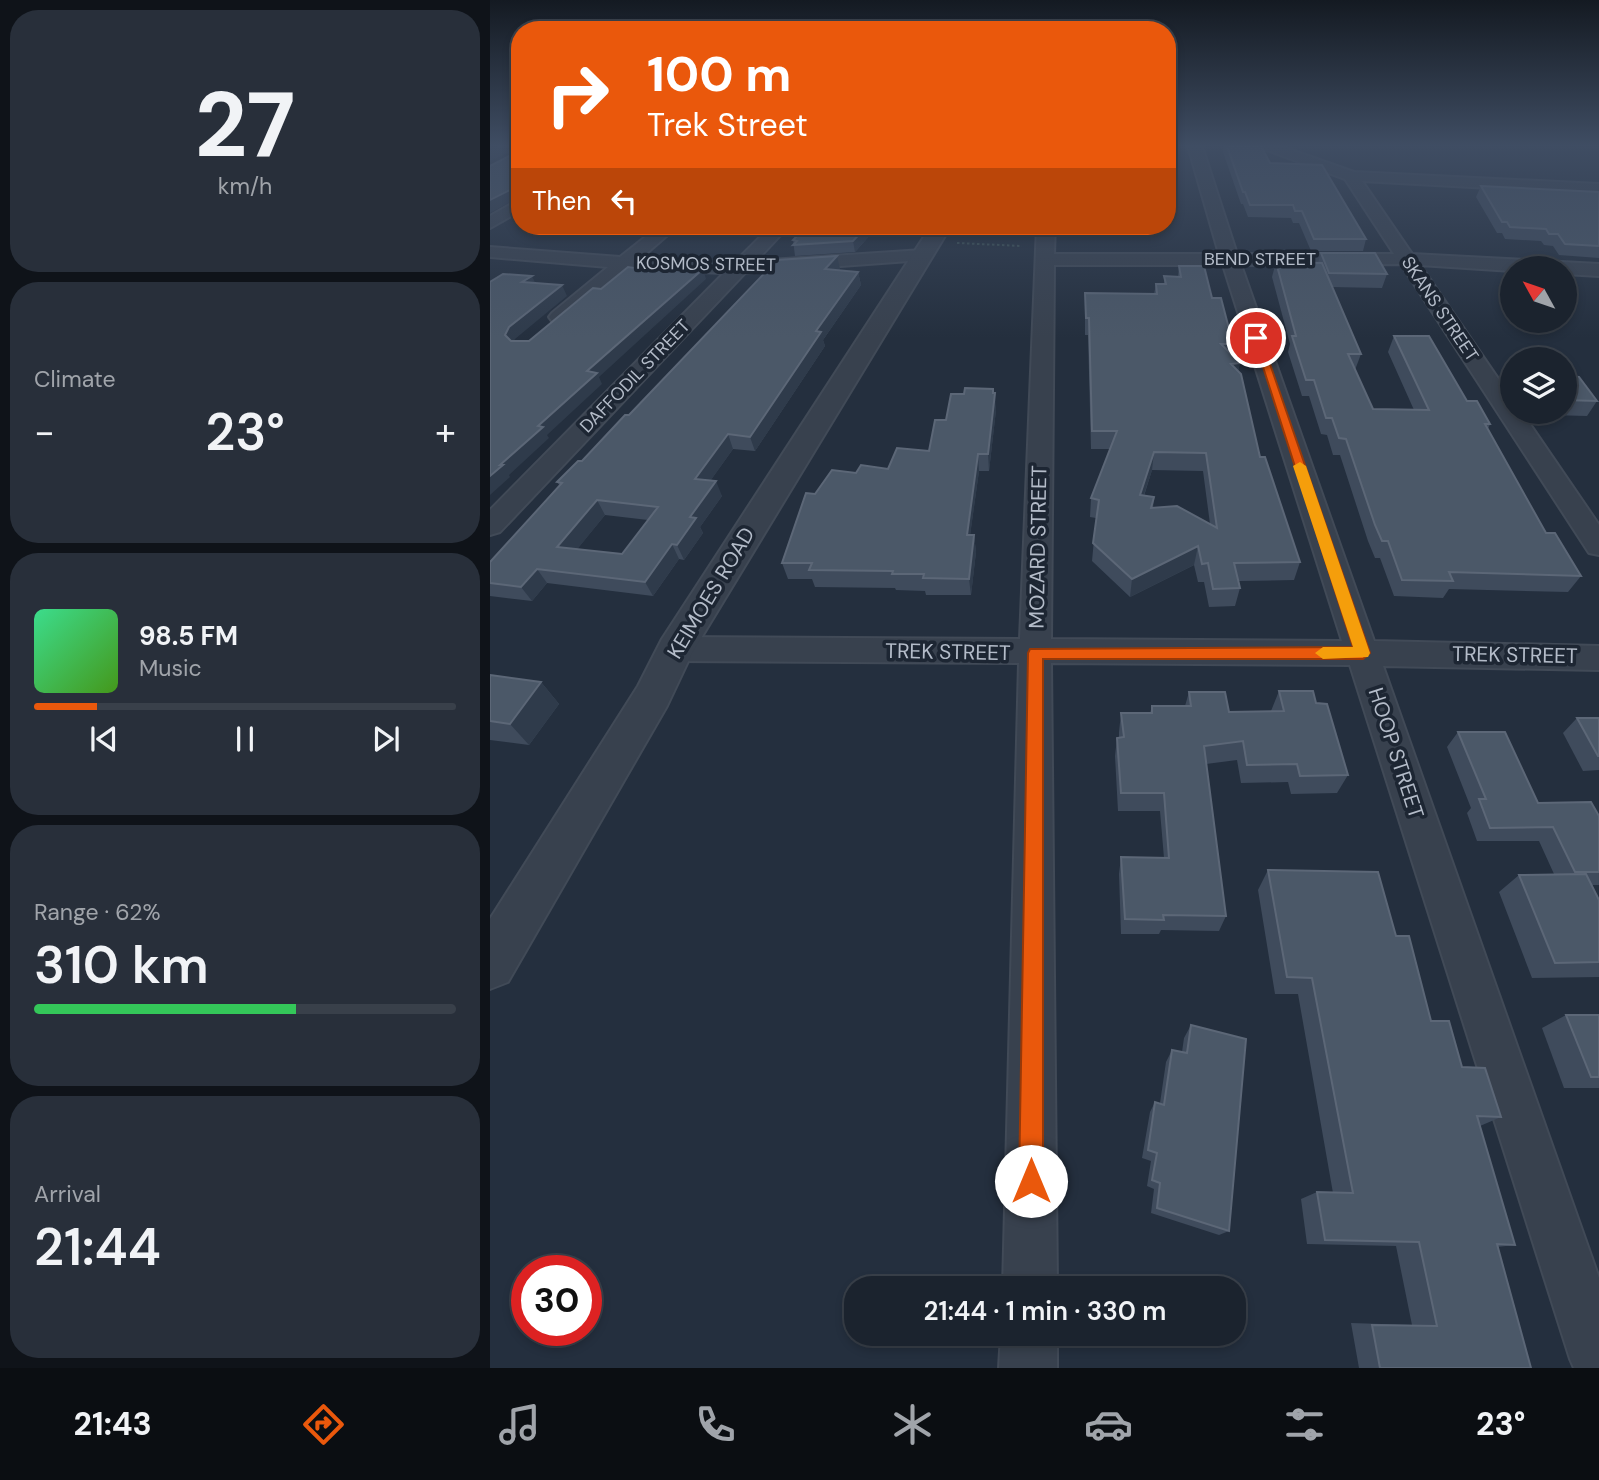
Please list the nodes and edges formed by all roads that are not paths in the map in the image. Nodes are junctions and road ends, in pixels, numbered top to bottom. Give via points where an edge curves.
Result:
1 (511, 210) edge
2 (1215, 210) edge
3 (1373, 210) edge
4 (490, 223) edge
5 (659, 235) edge
6 (771, 235) edge
7 (931, 241) edge
8 (1046, 247) edge
9 (490, 252) edge
10 (529, 255) junction
11 (1230, 259) junction
12 (1406, 259) junction
13 (626, 263) junction
14 (1500, 265) edge
15 (740, 268) junction
16 (1577, 269) edge
17 (510, 270) dead end
18 (1599, 270) edge
19 (545, 328) edge
20 (490, 526) edge
21 (1599, 546) edge
22 (676, 649) junction
23 (1035, 653) junction
24 (1363, 653) junction
25 (1599, 658) edge
26 (490, 964) edge
27 (1030, 1276) edge
28 (1029, 1346) edge
29 (1599, 1359) edge
30 (1028, 1368) edge

1 - 4 street
2 - 11 street, HOOP STREET
3 - 12 street, SKANS STREET
5 - 13 street
6 - 15 street, DAFFODIL STREET
7 - 15 street, KOSMOS STREET
7 - 22 street, KEIMOES ROAD
8 - 11 street, BEND STREET
8 - 23 street, MOZARD STREET
9 - 10 street, KOSMOS STREET
10 - 13 street, KOSMOS STREET
10 - 17 street
11 - 12 street, BEND STREET
11 - 24 street, HOOP STREET
12 - 14 street, BEND STREET
12 - 21 street, SKANS STREET
13 - 15 street, KOSMOS STREET
13 - 19 street
15 - 20 street, DAFFODIL STREET
16 - 18 street
22 - 23 street, TREK STREET
22 - 26 street, KEIMOES ROAD via 653,695
23 - 24 street, TREK STREET
23 - 27 street, MOZARD STREET
24 - 25 street, TREK STREET
24 - 29 street, HOOP STREET
28 - 30 street

